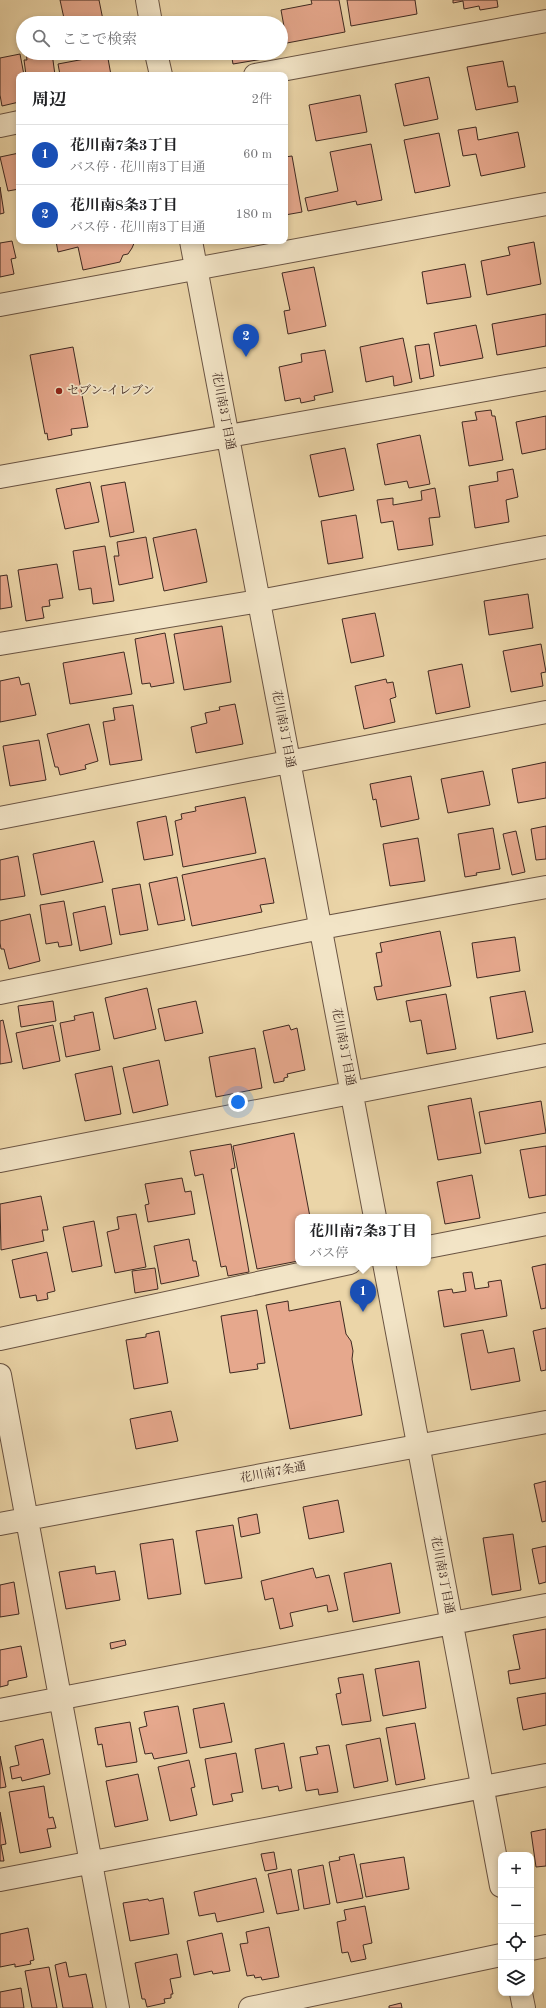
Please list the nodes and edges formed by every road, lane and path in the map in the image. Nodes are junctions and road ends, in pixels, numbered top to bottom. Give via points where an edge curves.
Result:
1 (147, 0) edge
2 (150, 16) edge
3 (546, 21) edge
4 (157, 60) edge
5 (159, 72) edge
6 (271, 72) edge
7 (16, 123) edge
8 (0, 126) edge
9 (546, 204) edge
10 (192, 244) edge
11 (196, 269) junction
12 (0, 305) edge
13 (546, 379) edge
14 (228, 436) junction
15 (0, 477) edge
16 (546, 547) edge
17 (259, 601) junction
18 (0, 644) edge
19 (546, 712) edge
20 (289, 761) junction
21 (0, 818) edge
22 (546, 887) edge
23 (320, 928) junction
24 (0, 993) edge
25 (546, 1055) edge
26 (351, 1092) junction
27 (0, 1162) edge
28 (374, 1214) edge
29 (546, 1224) edge
30 (431, 1246) edge
31 (336, 1266) edge
32 (385, 1266) edge
33 (0, 1339) edge
34 (0, 1375) edge
35 (546, 1422) edge
36 (418, 1445) junction
37 (27, 1519) junction
38 (0, 1524) edge
39 (546, 1605) edge
40 (452, 1624) junction
41 (60, 1698) junction
42 (0, 1710) edge
43 (546, 1775) edge
44 (482, 1788) junction
45 (91, 1863) junction
46 (498, 1871) edge
47 (0, 1880) edge
48 (546, 1946) edge
49 (534, 1948) edge
50 (498, 1956) edge
51 (522, 1996) edge
52 (118, 2008) edge
53 (250, 2008) edge
54 (524, 2008) edge

1 - 2 street
3 - 6 street
4 - 5 street
7 - 8 street
9 - 11 street
10 - 11 street, 花川南3丁目通
11 - 12 street
11 - 14 street, 花川南3丁目通
13 - 14 street
14 - 15 street
14 - 17 street, 花川南3丁目通
16 - 17 street
17 - 18 street
17 - 20 street, 花川南3丁目通
19 - 20 street
20 - 21 street
20 - 23 street, 花川南3丁目通
22 - 23 street
23 - 24 street
23 - 26 street, 花川南3丁目通
25 - 26 street
26 - 27 street
26 - 28 street, 花川南3丁目通
29 - 30 street
31 - 33 street
32 - 36 street, 花川南3丁目通
34 - 37 street
35 - 36 street, 花川南7条通
36 - 37 street, 花川南7条通
36 - 40 street, 花川南3丁目通
37 - 38 street, 花川南7条通
37 - 41 street
39 - 40 street
40 - 41 street
40 - 44 street, 花川南3丁目通
41 - 42 street
41 - 45 street
43 - 44 street
44 - 45 street
44 - 46 street, 花川南3丁目通
45 - 47 street
45 - 52 street
48 - 49 street
50 - 53 street
51 - 54 street

